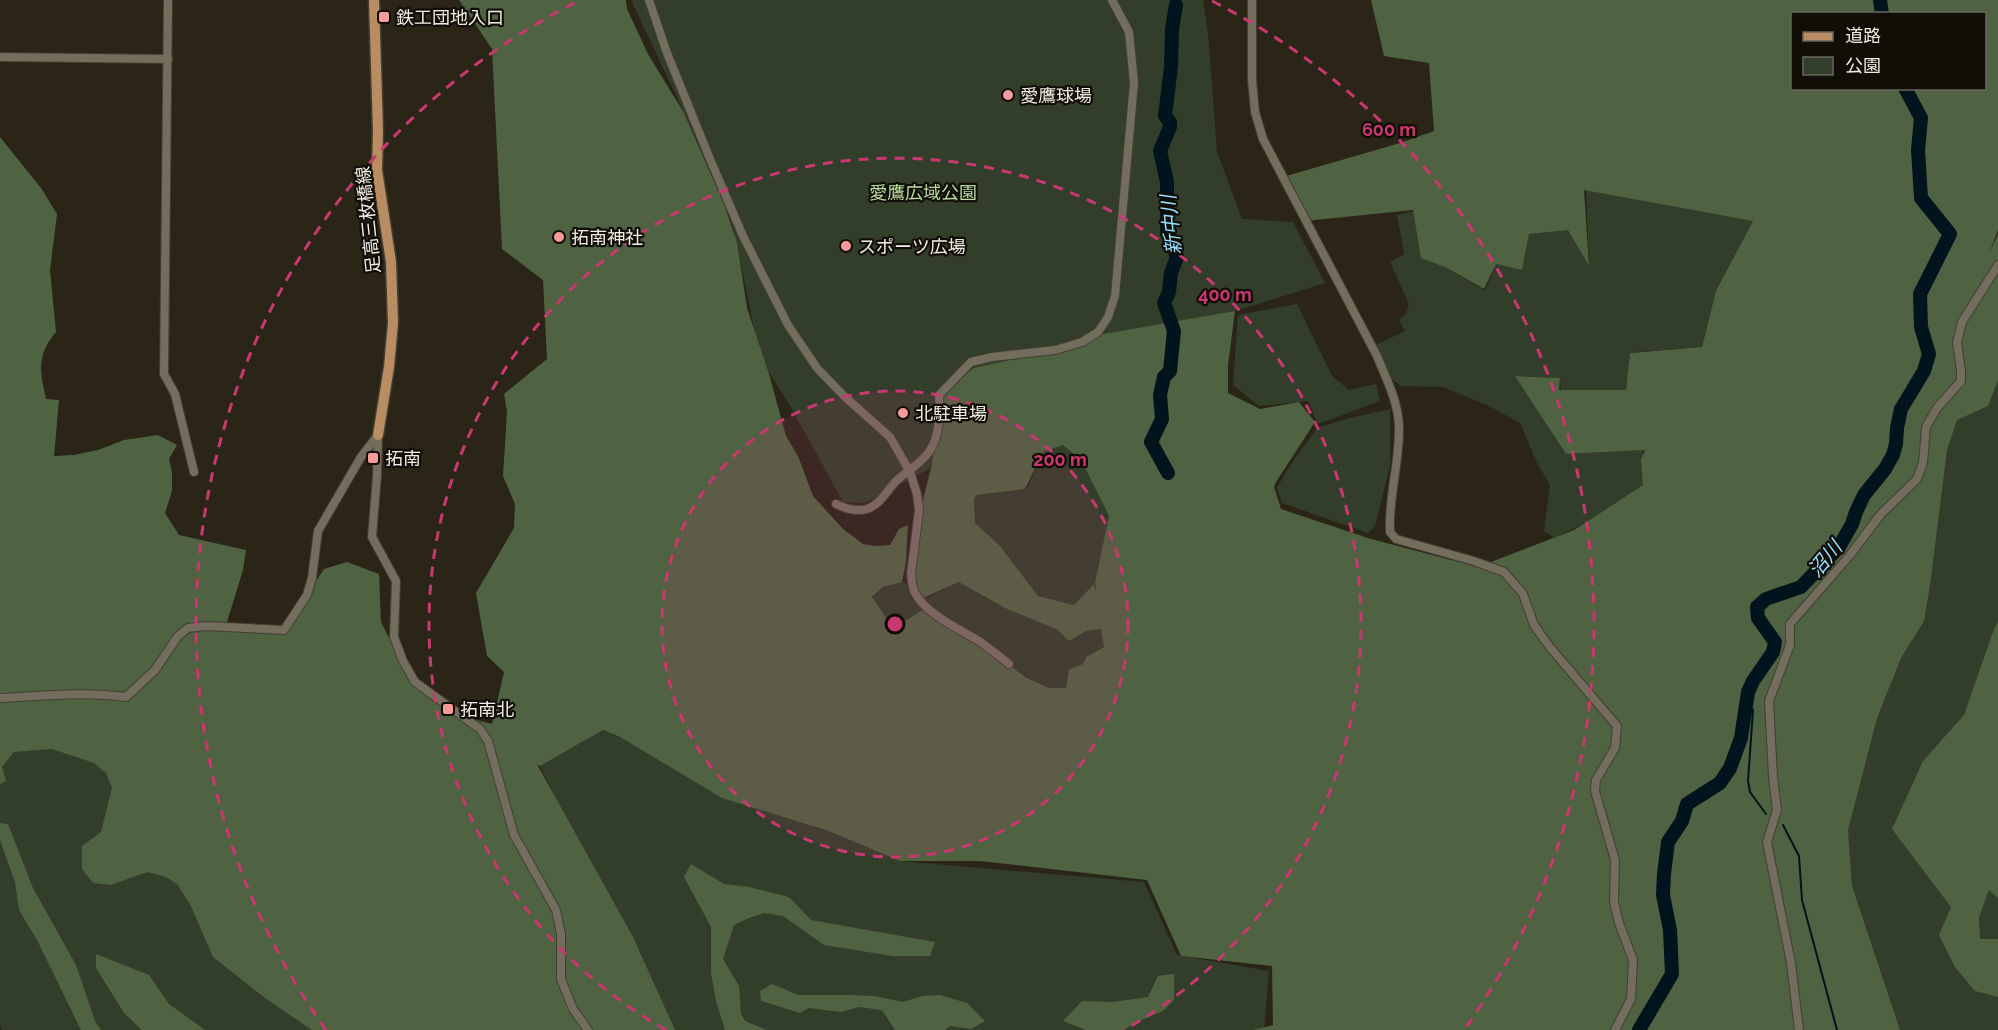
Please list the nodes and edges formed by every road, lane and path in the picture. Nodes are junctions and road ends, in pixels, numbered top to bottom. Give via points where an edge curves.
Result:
1 (168, 0) edge
2 (374, 0) edge
3 (649, 0) edge
4 (1112, 0) edge
5 (1252, 0) edge
6 (0, 57) edge
7 (168, 59) junction
8 (1998, 265) edge
9 (378, 435) junction
10 (194, 472) dead end
11 (910, 472) junction
12 (836, 504) dead end
13 (1009, 664) dead end
14 (0, 698) edge
15 (588, 1030) edge
16 (1615, 1030) edge
17 (1799, 1030) edge

1 - 7 street
2 - 9 main road, 足高三枚橋線 via 377,170 391,262 393,323
3 - 11 street via 743,236 788,324 817,368 890,437
4 - 11 street via 1129,32 1134,83 1115,296 1108,317 1098,332 1082,342 1055,350 971,362 939,395 940,419 933,446
5 - 16 street via 1252,80 1263,139 1392,391 1399,425 1390,532 1396,539 1504,572 1523,594 1534,625 1549,646 1617,726 1615,748 1596,780 1595,791 1615,860 1614,902 1633,960 1631,999
6 - 7 street
7 - 10 street via 164,374 176,394
8 - 17 street via 1962,322 1957,342 1961,381 1926,427 1923,463 1917,479 1881,514 1790,624 1790,645 1769,701 1777,810 1767,842 1791,963
9 - 14 street via 318,531 307,595 284,630 188,628 155,670 126,697 60,694
9 - 15 street via 372,537 396,581 394,638 415,682 480,729 488,741 514,835 556,910 561,934 561,979 573,1009
11 - 12 street via 868,509
11 - 13 street via 919,510 911,574 915,594 940,618

